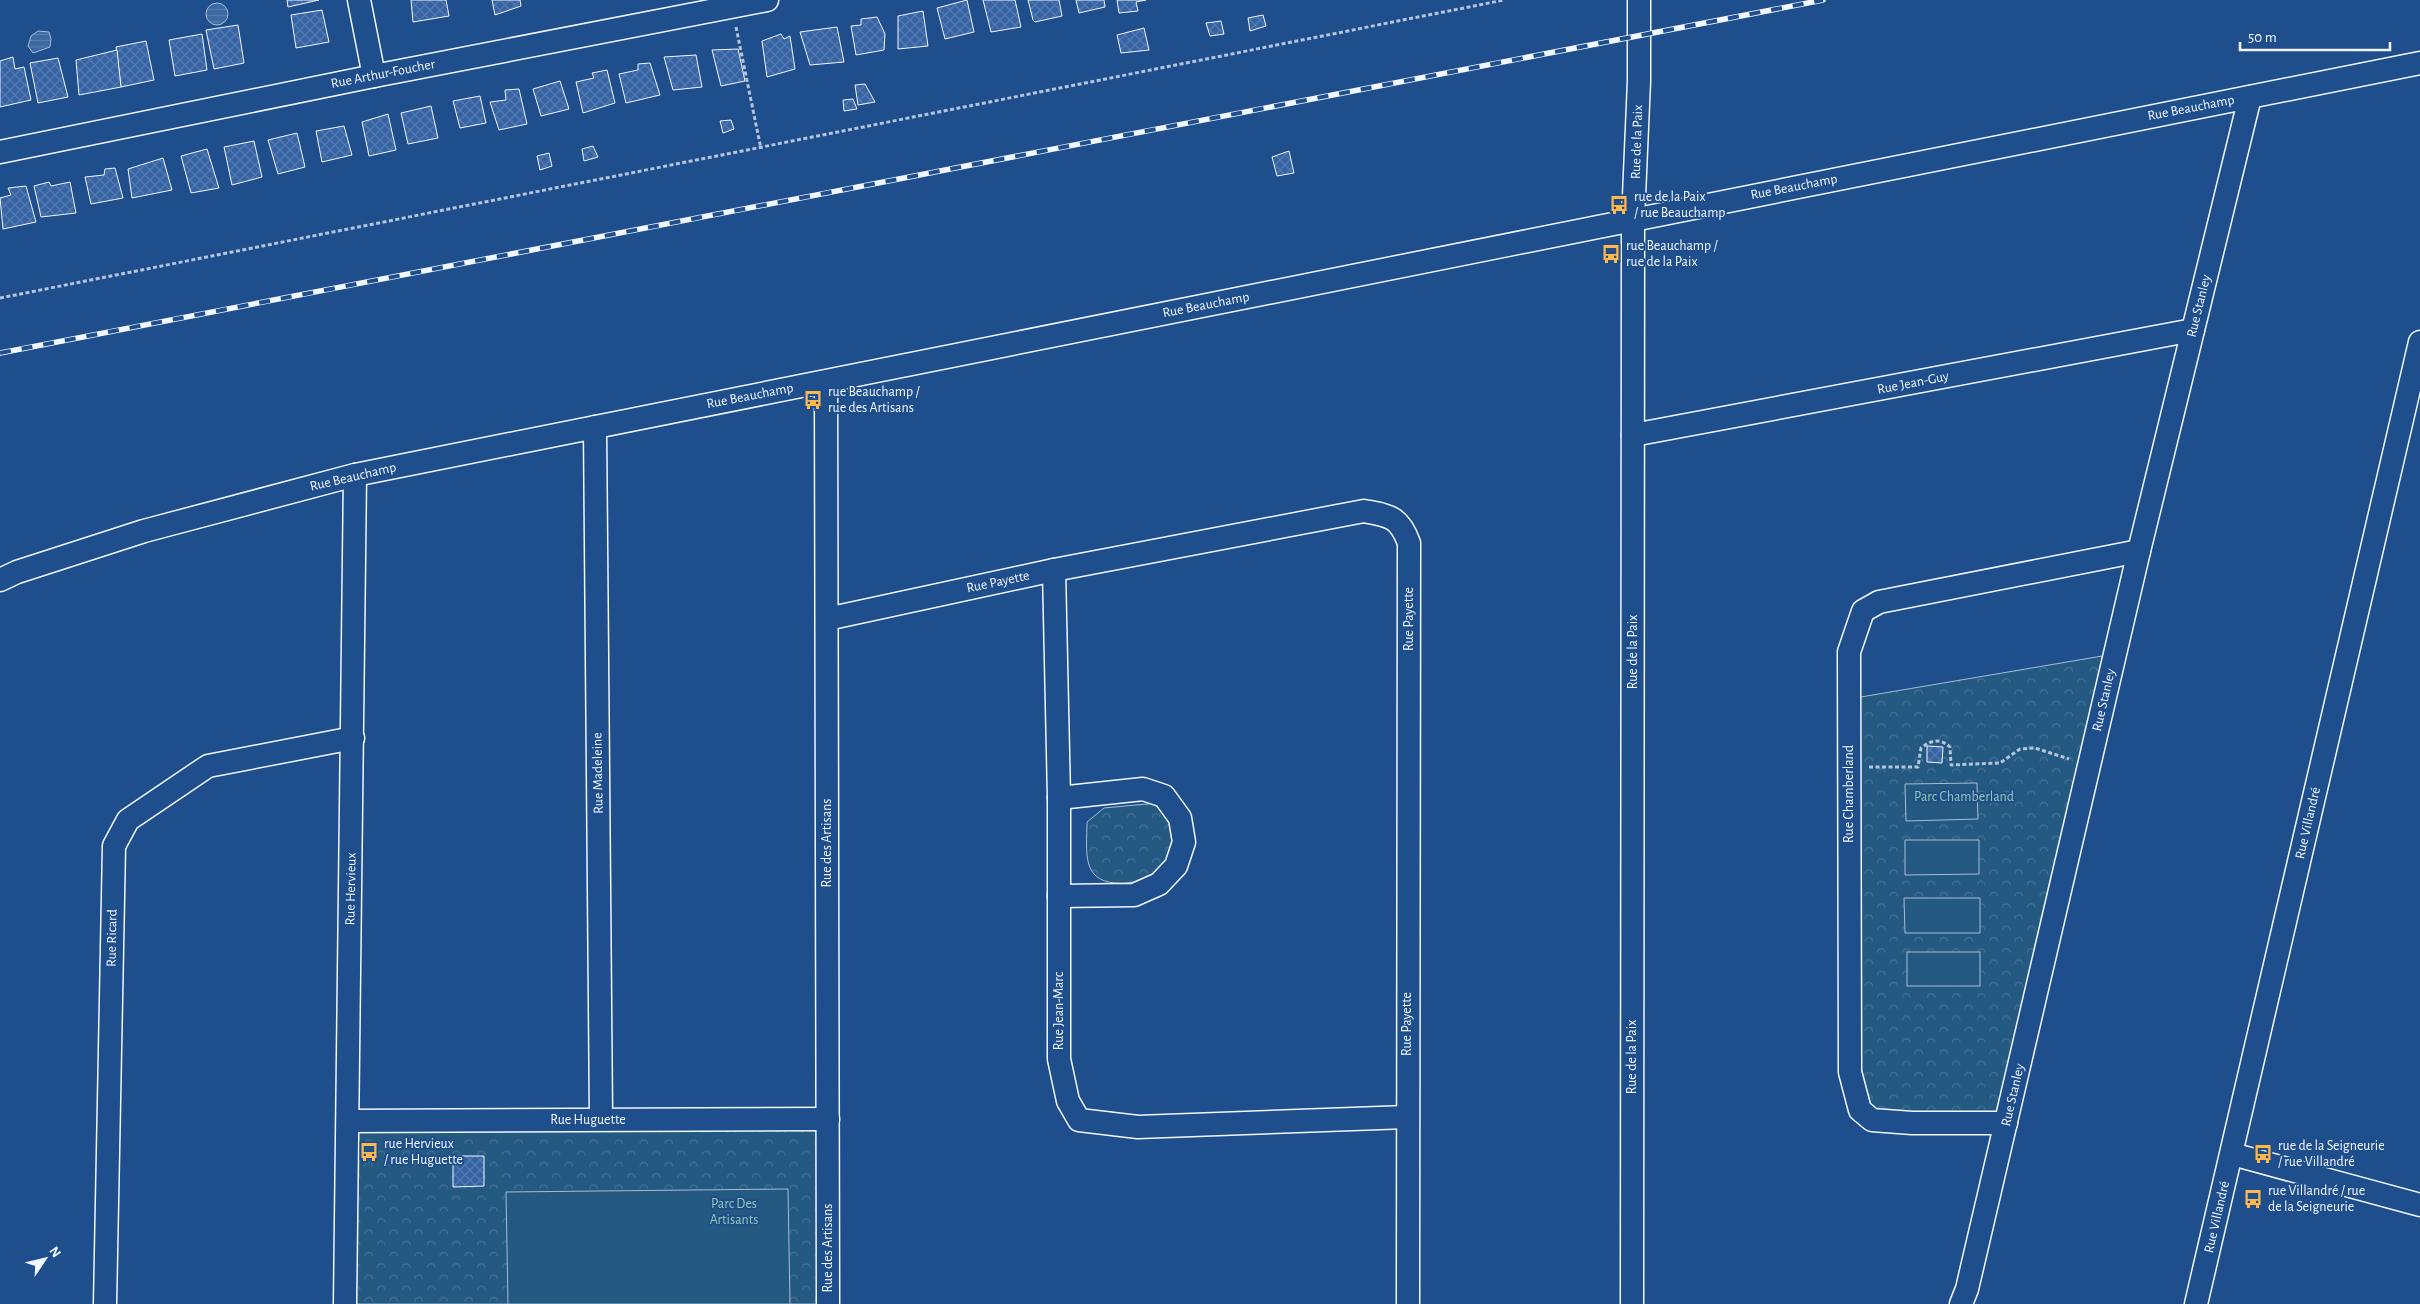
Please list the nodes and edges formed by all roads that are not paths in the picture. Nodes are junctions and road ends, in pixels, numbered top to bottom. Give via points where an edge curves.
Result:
1 (359, 0) edge
2 (767, 0) edge
3 (1639, 0) edge
4 (2420, 63) edge
5 (374, 76) junction
6 (2250, 97) junction
7 (0, 152) edge
8 (1633, 219) junction
9 (2193, 330) junction
10 (2420, 342) edge
11 (826, 382) junction
12 (595, 427) junction
13 (1633, 435) junction
14 (355, 474) junction
15 (2139, 551) junction
16 (1054, 570) junction
17 (0, 580) edge
18 (827, 619) junction
19 (353, 738) junction
20 (1059, 798) junction
21 (1059, 896) junction
22 (1407, 1117) junction
23 (601, 1119) junction
24 (828, 1119) junction
25 (348, 1121) junction
26 (2006, 1123) junction
27 (2232, 1154) junction
28 (2420, 1206) edge
29 (105, 1304) edge
30 (345, 1304) edge
31 (828, 1304) edge
32 (1408, 1304) edge
33 (1632, 1304) edge
34 (1961, 1304) edge
35 (2196, 1304) edge

1 - 5 street
2 - 5 street, Rue Arthur-Foucher
3 - 8 street, Rue de la Paix
4 - 6 street, Rue Beauchamp
5 - 7 street, Rue Arthur-Foucher
6 - 8 street, Rue Beauchamp
6 - 9 street, Rue Stanley
8 - 11 street, Rue Beauchamp
8 - 13 street, Rue de la Paix
9 - 13 street, Rue Jean-Guy
9 - 15 street, Rue Stanley
10 - 27 street, Rue Villandré
11 - 12 street, Rue Beauchamp
11 - 18 street, Rue des Artisans
12 - 14 street, Rue Beauchamp
12 - 23 street, Rue Madeleine
13 - 33 street, Rue de la Paix
14 - 17 street, Rue Beauchamp via 144,531
14 - 19 street, Rue Hervieux
15 - 26 street, Rue Stanley
15 - 26 street, Rue Chamberland via 1879,602 1863,611 1849,652 1850,1072 1860,1110 1872,1120
16 - 18 street, Rue Payette
16 - 20 street, Rue Jean-Marc
16 - 22 street, Rue Payette via 1364,511 1388,516 1403,525 1409,543
18 - 24 street, Rue des Artisans
19 - 25 street, Rue Hervieux
19 - 29 street, Rue Ricard via 208,766 128,820 114,846
20 - 21 street, Rue Jean-Marc
20 - 21 street via 1143,789 1164,796 1180,818 1184,842 1176,866 1159,884 1134,895
21 - 22 street, Rue Jean-Marc via 1059,1059 1068,1101 1079,1120 1138,1127
22 - 32 street, Rue Payette
23 - 24 street, Rue Huguette
23 - 25 street, Rue Huguette
24 - 31 street, Rue des Artisans
25 - 30 street, Rue Hervieux
26 - 34 street, Rue Stanley via 1968,1289
27 - 28 street
27 - 35 street, Rue Villandré

